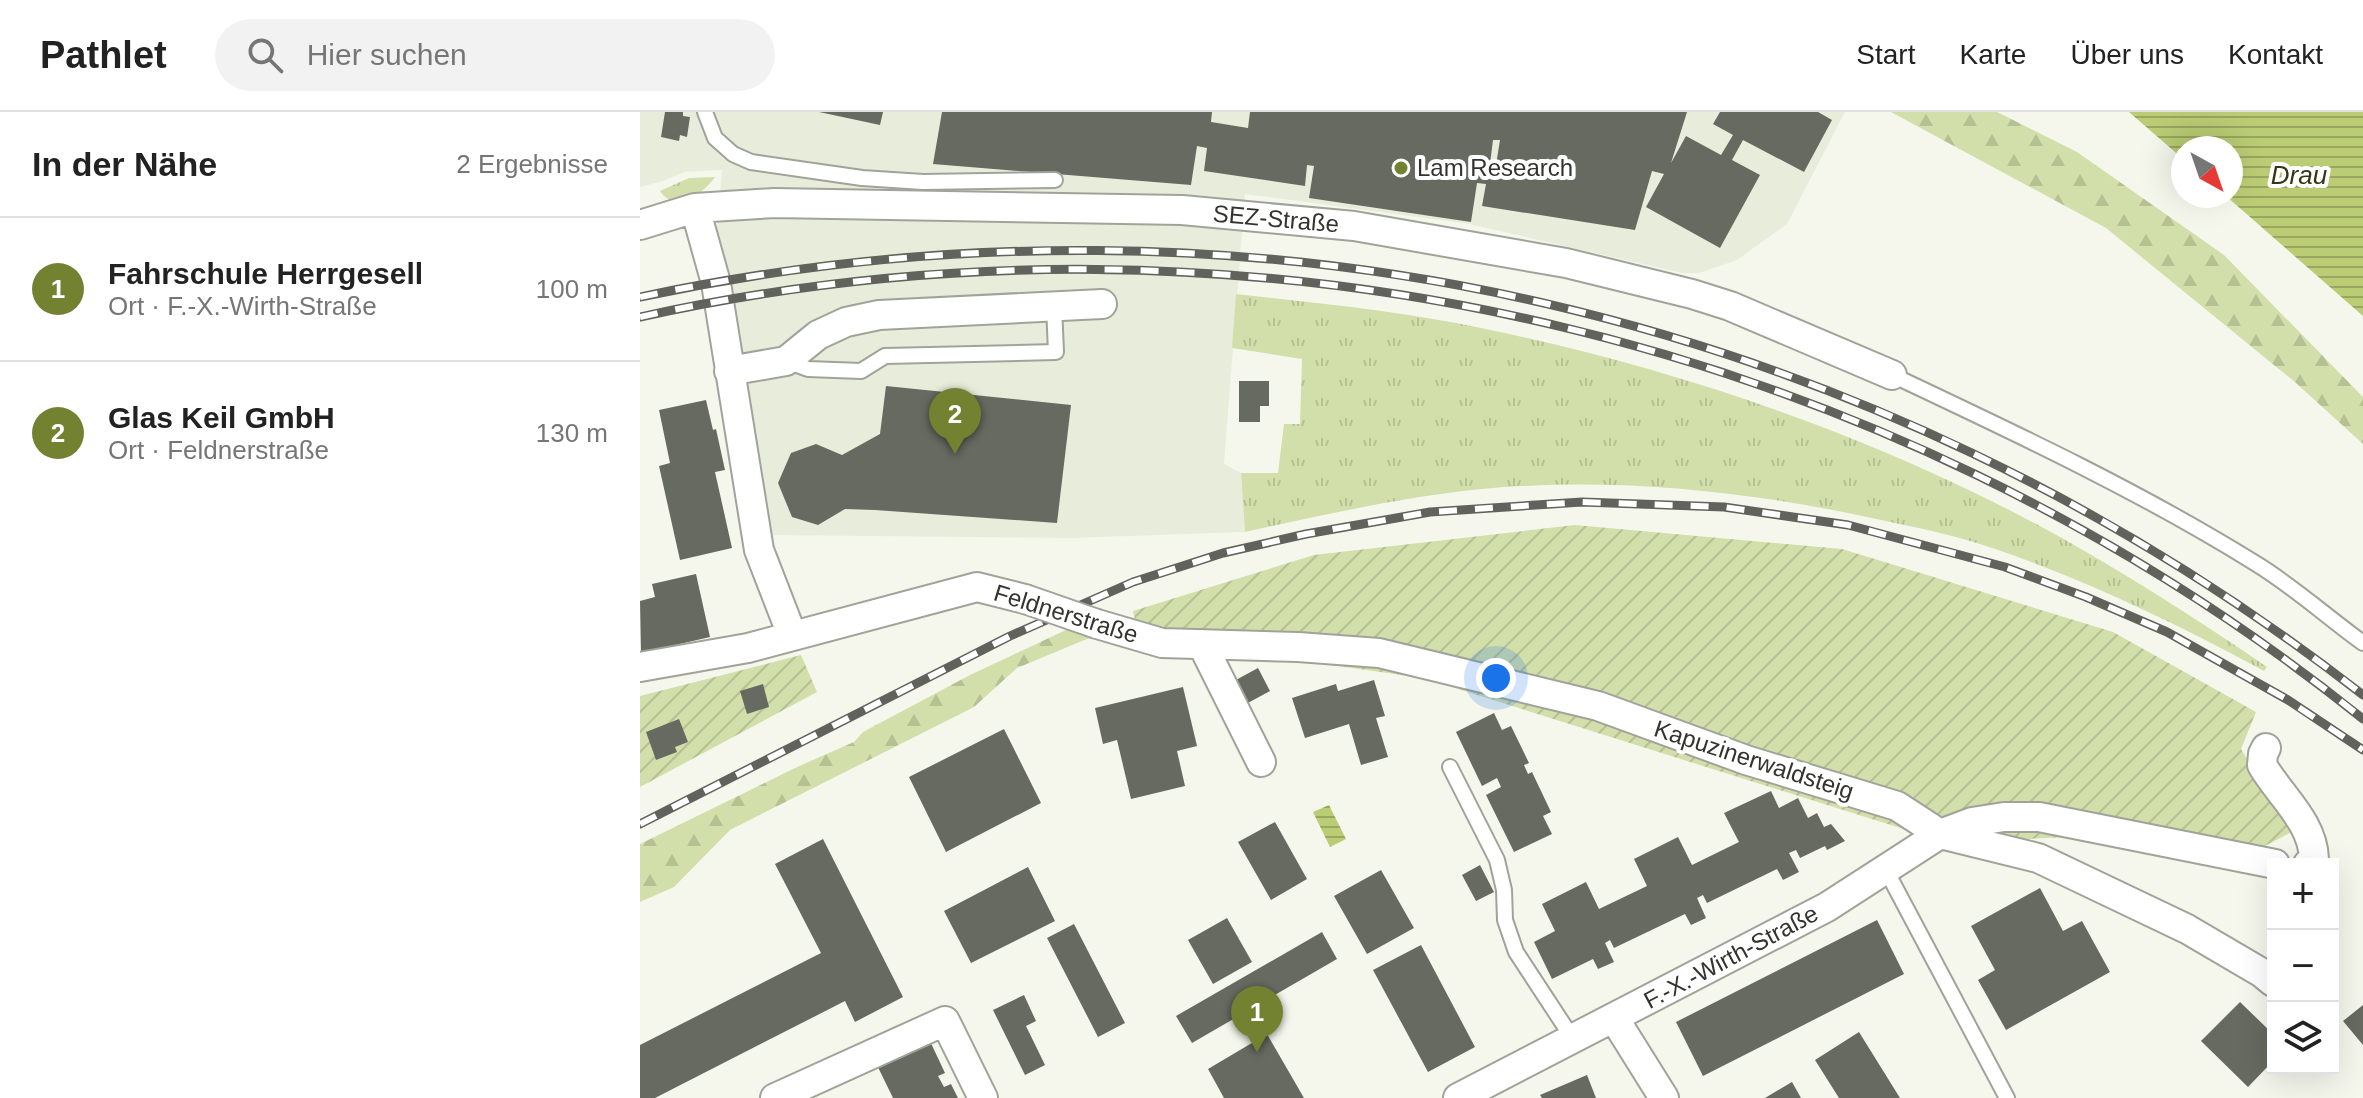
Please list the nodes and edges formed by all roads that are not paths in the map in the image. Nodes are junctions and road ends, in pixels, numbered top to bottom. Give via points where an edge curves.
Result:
1 (705, 112) edge
2 (1055, 180) dead end
3 (695, 208) junction
4 (640, 225) edge
5 (1102, 304) dead end
6 (1054, 306) junction
7 (786, 361) junction
8 (729, 371) junction
9 (1892, 375) joint
10 (792, 635) junction
11 (2363, 643) edge
12 (1202, 644) junction
13 (640, 667) edge
14 (2266, 748) dead end
15 (1261, 762) dead end
16 (1450, 767) dead end
17 (1940, 834) junction
18 (2314, 858) edge
19 (2267, 862) edge
20 (1886, 870) junction
21 (2267, 977) edge
22 (1614, 1018) junction
23 (1573, 1039) junction
24 (775, 1098) edge
25 (983, 1098) edge
26 (1458, 1098) edge
27 (1664, 1098) edge
28 (2007, 1098) edge

1 - 2 lane via 715,138 751,162 923,182
3 - 4 street, SEZ-Straße
3 - 8 street via 716,283
3 - 9 street, SEZ-Straße via 774,203 1182,210 1354,226 1566,263 1692,294
5 - 6 street
6 - 7 street via 879,315 818,335
6 - 7 lane via 1056,352 885,356 861,371 808,369
7 - 8 street
8 - 10 street via 759,550
9 - 11 lane via 2168,512 2258,565
10 - 12 street, Feldnerstraße, bridge via 977,587 1162,643
10 - 13 street, Feldnerstraße
12 - 15 street
12 - 17 street, Kapuzinerwaldsteig via 1379,653 1598,706 1746,760 1897,806
14 - 18 street via 2262,765 2307,829
16 - 23 lane via 1497,860 1505,920 1516,952
17 - 19 street, F.-X.-Wirth-Straße via 1972,822 2039,817
17 - 20 street, F.-X.-Wirth-Straße
17 - 21 street, Kapuzinerwaldsteig via 2038,858 2187,929
20 - 22 street, F.-X.-Wirth-Straße via 1827,907
20 - 28 lane
22 - 23 street, F.-X.-Wirth-Straße
22 - 27 street
23 - 26 street, F.-X.-Wirth-Straße
24 - 25 street via 945,1021

